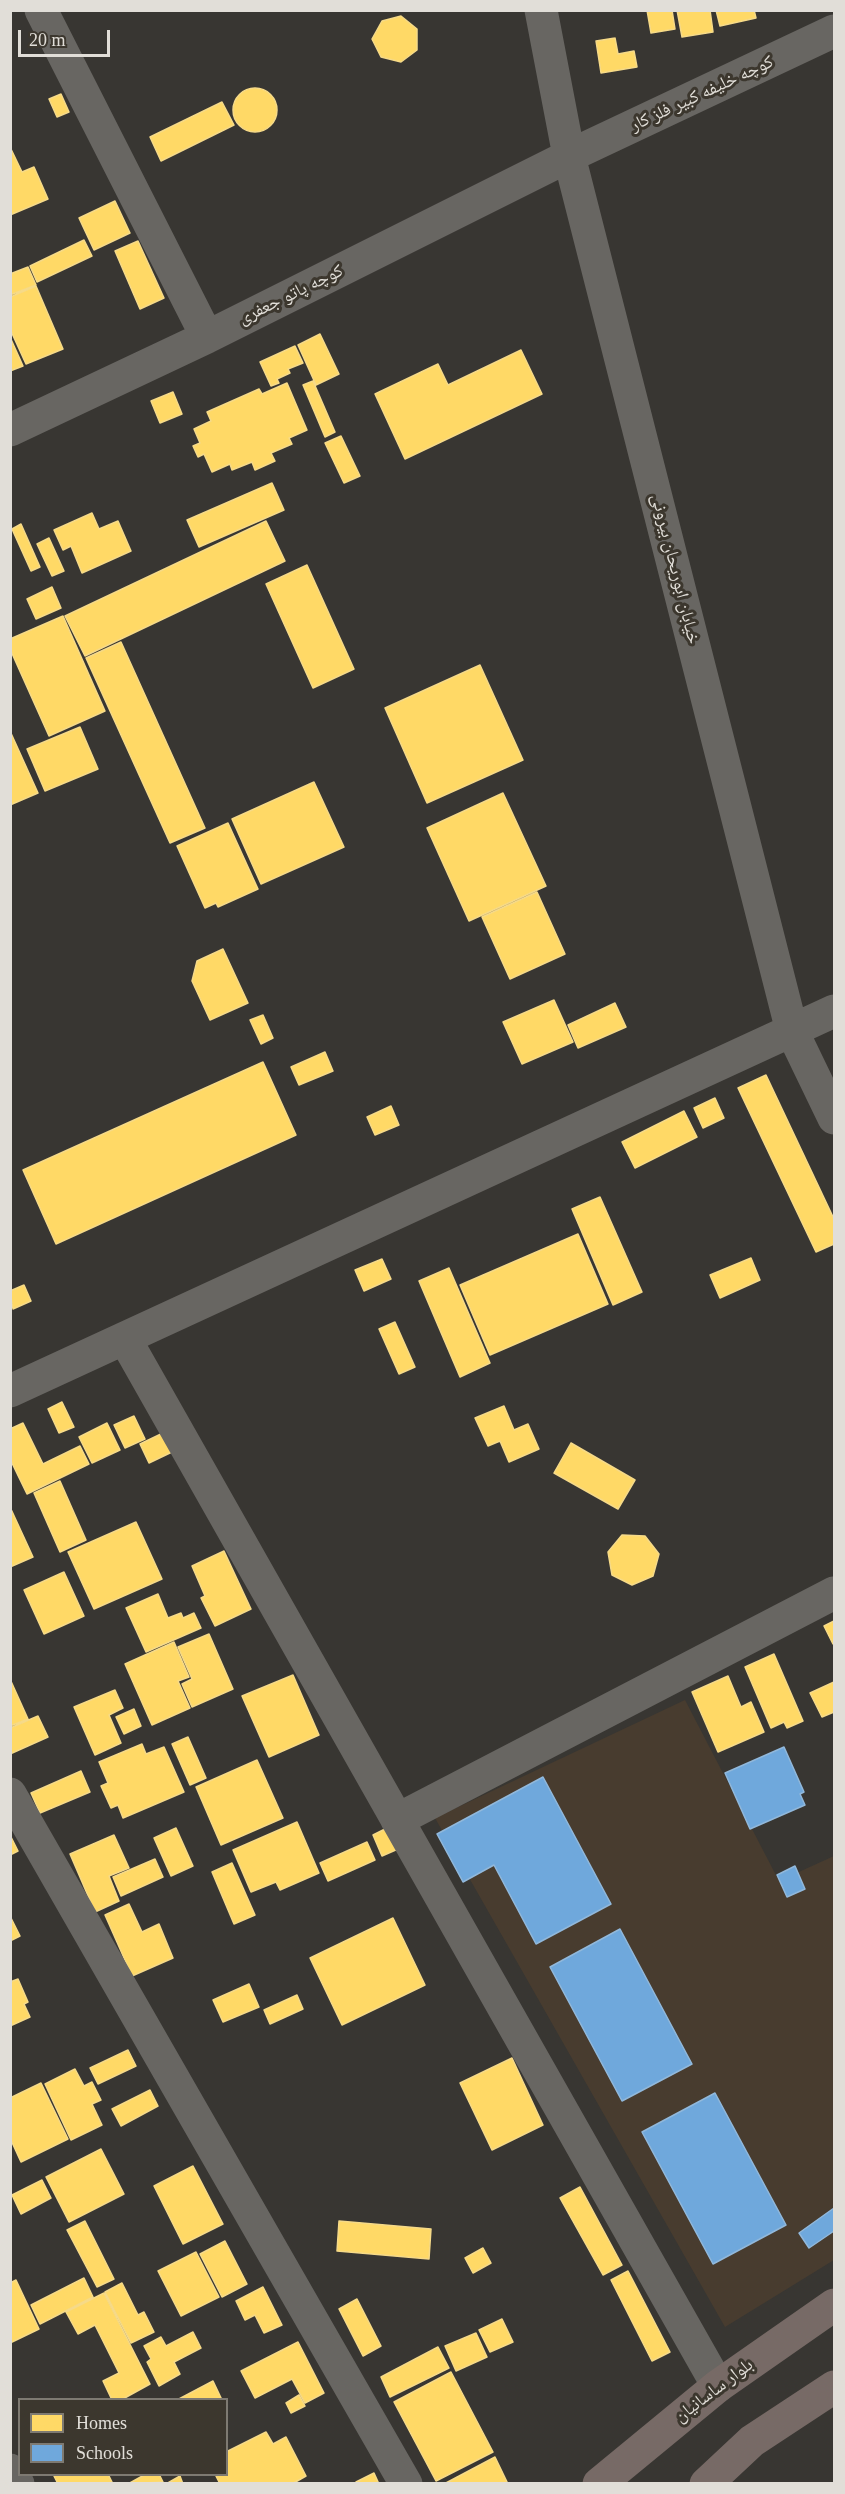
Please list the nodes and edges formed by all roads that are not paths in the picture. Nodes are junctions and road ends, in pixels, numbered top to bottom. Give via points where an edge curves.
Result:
1 (41, 10) edge
2 (542, 10) edge
3 (834, 32) edge
4 (569, 156) junction
5 (207, 337) junction
6 (10, 430) edge
7 (834, 1011) edge
8 (792, 1031) junction
9 (834, 1118) edge
10 (125, 1339) junction
11 (10, 1391) edge
12 (834, 1593) edge
13 (10, 1794) edge
14 (397, 1820) junction
15 (834, 2305) edge
16 (718, 2386) junction
17 (834, 2387) edge
18 (10, 2469) edge
19 (18, 2484) edge
20 (406, 2484) edge
21 (598, 2484) edge
22 (706, 2484) edge

1 - 5 street
2 - 4 street, خیابان ابوریحان بیرونی
3 - 4 street, کوچه خلیفه کبیر فلز کار
4 - 5 street, کوچه پاتو جعفری
4 - 8 street, خیابان ابوریحان بیرونی
5 - 6 street, کوچه پاتو جعفری
7 - 8 street
8 - 9 street, خیابان ابوریحان بیرونی
8 - 10 street
10 - 11 street
10 - 14 street
12 - 14 street
13 - 20 street
14 - 16 street
15 - 16 highway, بلوار ساسانیان
16 - 21 highway, بلوار ساسانیان
17 - 22 highway via 752,2441
18 - 19 street

